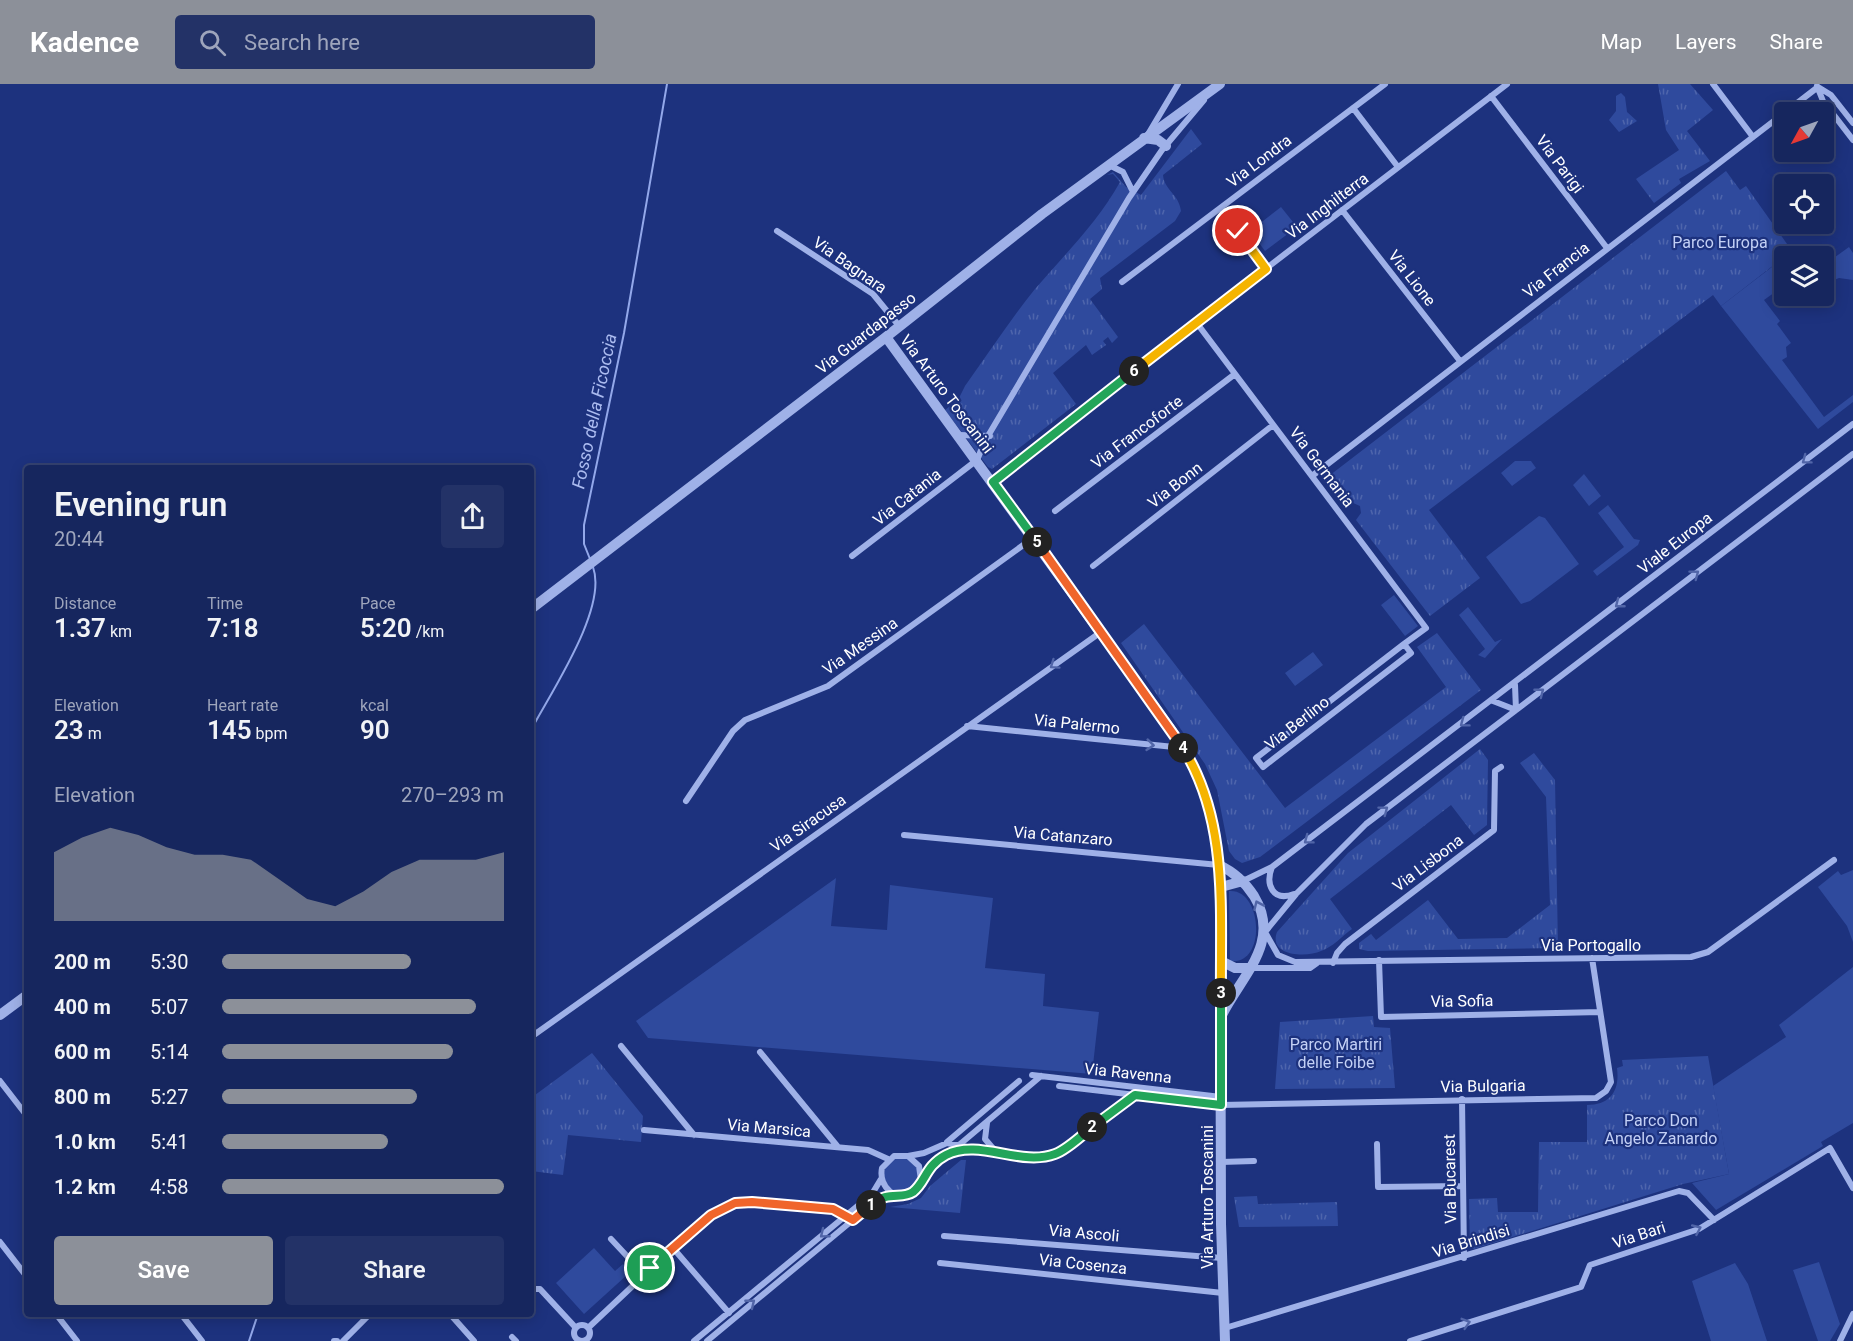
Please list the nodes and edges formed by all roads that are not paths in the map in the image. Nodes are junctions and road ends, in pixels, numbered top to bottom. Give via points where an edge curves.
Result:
1 (1178, 84) edge
2 (1385, 84) edge
3 (1507, 84) edge
4 (1713, 84) edge
5 (1817, 85) edge
6 (1217, 87) edge
7 (1491, 96) junction
8 (1353, 108) junction
9 (1853, 123) edge
10 (1145, 137) junction
11 (1753, 137) junction
12 (1853, 140) edge
13 (1166, 146) junction
14 (1108, 165) junction
15 (1398, 168) junction
16 (1132, 192) junction
17 (1221, 208) junction
18 (1342, 210) junction
19 (777, 231) dead end
20 (1607, 248) junction
21 (1266, 269) junction
22 (1122, 282) dead end
23 (1196, 322) junction
24 (900, 327) junction
25 (886, 338) junction
26 (1460, 361) junction
27 (1235, 374) junction
28 (1853, 424) edge
29 (1274, 425) junction
30 (959, 435) junction
31 (990, 436) junction
32 (1853, 454) edge
33 (978, 460) junction
34 (1312, 476) junction
35 (993, 482) junction
36 (1054, 511) dead end
37 (1034, 538) junction
38 (852, 556) dead end
39 (1093, 566) dead end
40 (534, 607) edge
41 (1426, 627) joint
42 (1102, 632) junction
43 (1404, 644) junction
44 (1515, 685) junction
45 (1493, 701) junction
46 (1516, 710) junction
47 (967, 726) junction
48 (1184, 748) junction
49 (1501, 767) dead end
50 (686, 801) dead end
51 (904, 835) dead end
52 (1834, 860) dead end
53 (1219, 865) junction
54 (1272, 867) junction
55 (1243, 881) junction
56 (1221, 886) junction
57 (1296, 894) junction
58 (1265, 932) junction
59 (1592, 958) junction
60 (1378, 960) junction
61 (1221, 961) junction
62 (1318, 963) junction
63 (1333, 963) junction
64 (1250, 968) junction
65 (24, 997) edge
66 (1600, 1012) junction
67 (0, 1015) edge
68 (1221, 1017) junction
69 (534, 1035) edge
70 (621, 1046) dead end
71 (760, 1052) dead end
72 (1032, 1076) dead end
73 (1041, 1076) junction
74 (1018, 1081) dead end
75 (0, 1082) edge
76 (1059, 1086) dead end
77 (1005, 1092) junction
78 (1135, 1095) junction
79 (1462, 1099) junction
80 (1012, 1101) junction
81 (1221, 1101) junction
82 (24, 1112) edge
83 (988, 1121) junction
84 (644, 1130) dead end
85 (694, 1135) junction
86 (947, 1143) junction
87 (1377, 1144) dead end
88 (959, 1145) junction
89 (838, 1147) junction
90 (968, 1149) junction
91 (997, 1154) junction
92 (908, 1156) junction
93 (888, 1159) junction
94 (1254, 1161) dead end
95 (1221, 1162) junction
96 (881, 1179) junction
97 (921, 1180) junction
98 (1463, 1186) junction
99 (1853, 1188) edge
100 (894, 1194) junction
101 (846, 1216) junction
102 (853, 1220) junction
103 (1714, 1220) junction
104 (944, 1236) dead end
105 (611, 1239) dead end
106 (0, 1242) edge
107 (673, 1248) junction
108 (1222, 1258) junction
109 (1464, 1258) junction
110 (940, 1263) dead end
111 (650, 1268) junction
112 (639, 1269) junction
113 (24, 1273) edge
114 (639, 1280) junction
115 (534, 1289) edge
116 (1223, 1293) junction
117 (1853, 1314) edge
118 (731, 1315) junction
119 (58, 1317) edge
120 (183, 1317) edge
121 (367, 1317) edge
122 (453, 1317) edge
123 (576, 1328) junction
124 (588, 1328) junction
125 (1225, 1328) junction
126 (575, 1340) edge
127 (76, 1341) edge
128 (202, 1341) edge
129 (343, 1341) edge
130 (474, 1341) edge
131 (694, 1341) edge
132 (707, 1341) edge
133 (1225, 1341) edge
134 (1410, 1341) edge
135 (1840, 1341) edge

1 - 10 street
2 - 8 street, Via Londra
3 - 7 street, Via Inghilterra
4 - 11 street
5 - 9 street via 1831,95
5 - 11 street, Via Francia
5 - 12 street via 1823,101
6 - 10 street, Via Guardapasso
6 - 13 street
7 - 15 street, Via Inghilterra
7 - 20 street, Via Parigi
8 - 15 street
8 - 17 street, Via Londra
10 - 13 street
10 - 14 street, Via Guardapasso
11 - 20 street, Via Francia
13 - 16 street
14 - 16 street via 1123,172
14 - 24 street, Via Guardapasso
15 - 18 street, Via Inghilterra
16 - 31 street
17 - 21 street
17 - 22 street, Via Londra
18 - 21 street, Via Inghilterra
18 - 26 street, Via Lione
19 - 24 street, Via Bagnara via 868,290
20 - 26 street, Via Francia
21 - 23 street, Via Inghilterra
23 - 27 street, Via Germania
23 - 35 street, Via Inghilterra
24 - 25 street, Via Guardapasso
25 - 30 street, Via Arturo Toscanini
25 - 40 street, Via Guardapasso
26 - 34 street, Via Francia
27 - 29 street, Via Germania
27 - 36 street, Via Francoforte
28 -> 44 street, Viale Europa
29 - 34 street, Via Germania
29 - 39 street, Via Bonn
30 - 31 street
30 - 33 street, Via Arturo Toscanini
31 - 33 street
46 -> 32 street
33 - 35 street, Via Arturo Toscanini
33 - 38 street, Via Catania
34 - 41 street, Via Germania
35 - 37 street, Via Arturo Toscanini
37 - 42 street, Via Arturo Toscanini
37 - 50 street, Via Messina via 828,686 745,720 733,731
41 - 43 street, Via Berlino
42 -> 47 street, Via Siracusa
42 - 48 street, Via Arturo Toscanini
43 - 43 street, Via Berlino via 1256,758 1263,767 1411,653
44 - 45 street, Viale Europa
44 - 46 street
45 - 46 street
45 -> 54 street, Viale Europa
57 -> 46 street via 1360,830
47 -> 48 street, Via Palermo
47 - 69 street, Via Siracusa
48 - 53 street, Via Arturo Toscanini via 1207,799
49 - 63 street, Via Lisbona via 1495,771 1494,830 1345,944
51 - 53 street, Via Catanzaro
52 - 59 street, Via Portogallo via 1701,956
53 - 55 street
53 - 56 street, Via Arturo Toscanini
54 - 55 street, Viale Europa
54 - 57 street via 1268,883 1273,892 1283,897
55 - 56 street
58 -> 55 street via 1259,907
56 - 61 street, Via Arturo Toscanini
57 - 58 street
58 - 62 street, Via Portogallo via 1282,958
58 - 64 street
59 - 60 street, Via Portogallo
59 - 66 street, Via Bulgaria
60 - 63 street, Via Portogallo
60 - 66 street, Via Sofia via 1381,1017
61 - 64 street via 1235,968
61 - 68 street, Via Arturo Toscanini
62 - 63 street, Via Portogallo
62 - 64 street, Via Portogallo via 1310,968
64 - 68 street
65 - 67 street
66 - 79 street, Via Bulgaria via 1611,1082 1602,1096
68 - 81 street, Via Arturo Toscanini
70 - 85 street
71 - 89 street
72 - 73 street, Via Ravenna
73 - 80 street
73 - 81 street, Via Ravenna
74 - 77 street
75 - 82 street
76 - 78 street
77 - 80 street
77 - 86 street
78 - 81 street
78 - 91 street via 1055,1154
79 - 81 street, Via Bulgaria
79 - 98 street, Via Bucarest
80 - 83 street
81 - 95 street, Via Arturo Toscanini
83 - 88 street
83 - 91 street via 984,1135
84 - 85 street, Via Marsica
85 - 89 street, Via Marsica
86 - 88 street
86 - 92 street
87 - 98 street via 1378,1186
88 - 90 street
89 - 93 street, Via Marsica via 872,1150
90 - 91 street
90 - 97 street via 946,1155
92 - 93 street
92 - 97 street via 919,1166
93 - 96 street
94 - 95 street
95 - 108 street, Via Arturo Toscanini
96 - 100 street
96 - 101 street via 875,1191
97 - 100 street via 913,1191
98 - 109 street, Via Bucarest
99 - 103 street, Via Bari via 1830,1148
100 - 102 street via 877,1200
101 - 102 street
101 - 107 street via 836,1209 735,1203 711,1215
101 -> 118 street
118 -> 102 street
103 - 109 street, Via Brindisi via 1688,1193 1679,1191
134 -> 103 street, Via Bari via 1581,1287 1590,1265 1699,1229
104 - 108 street, Via Ascoli
105 - 112 street
106 - 113 street
107 - 111 street
107 - 118 street
108 - 116 street, Via Arturo Toscanini
109 - 125 street, Via Brindisi
110 - 116 street, Via Cosenza
111 - 112 street
111 - 114 street via 650,1280
112 - 114 street
114 - 124 street
115 - 123 street via 540,1289
116 - 125 street, Via Arturo Toscanini
117 - 135 street
118 - 131 street
118 - 132 street
119 - 127 street
120 - 128 street
121 - 129 street
122 - 130 street
123 - 124 street
123 - 126 street
124 - 126 street via 588,1339
125 - 133 street, Via Arturo Toscanini

